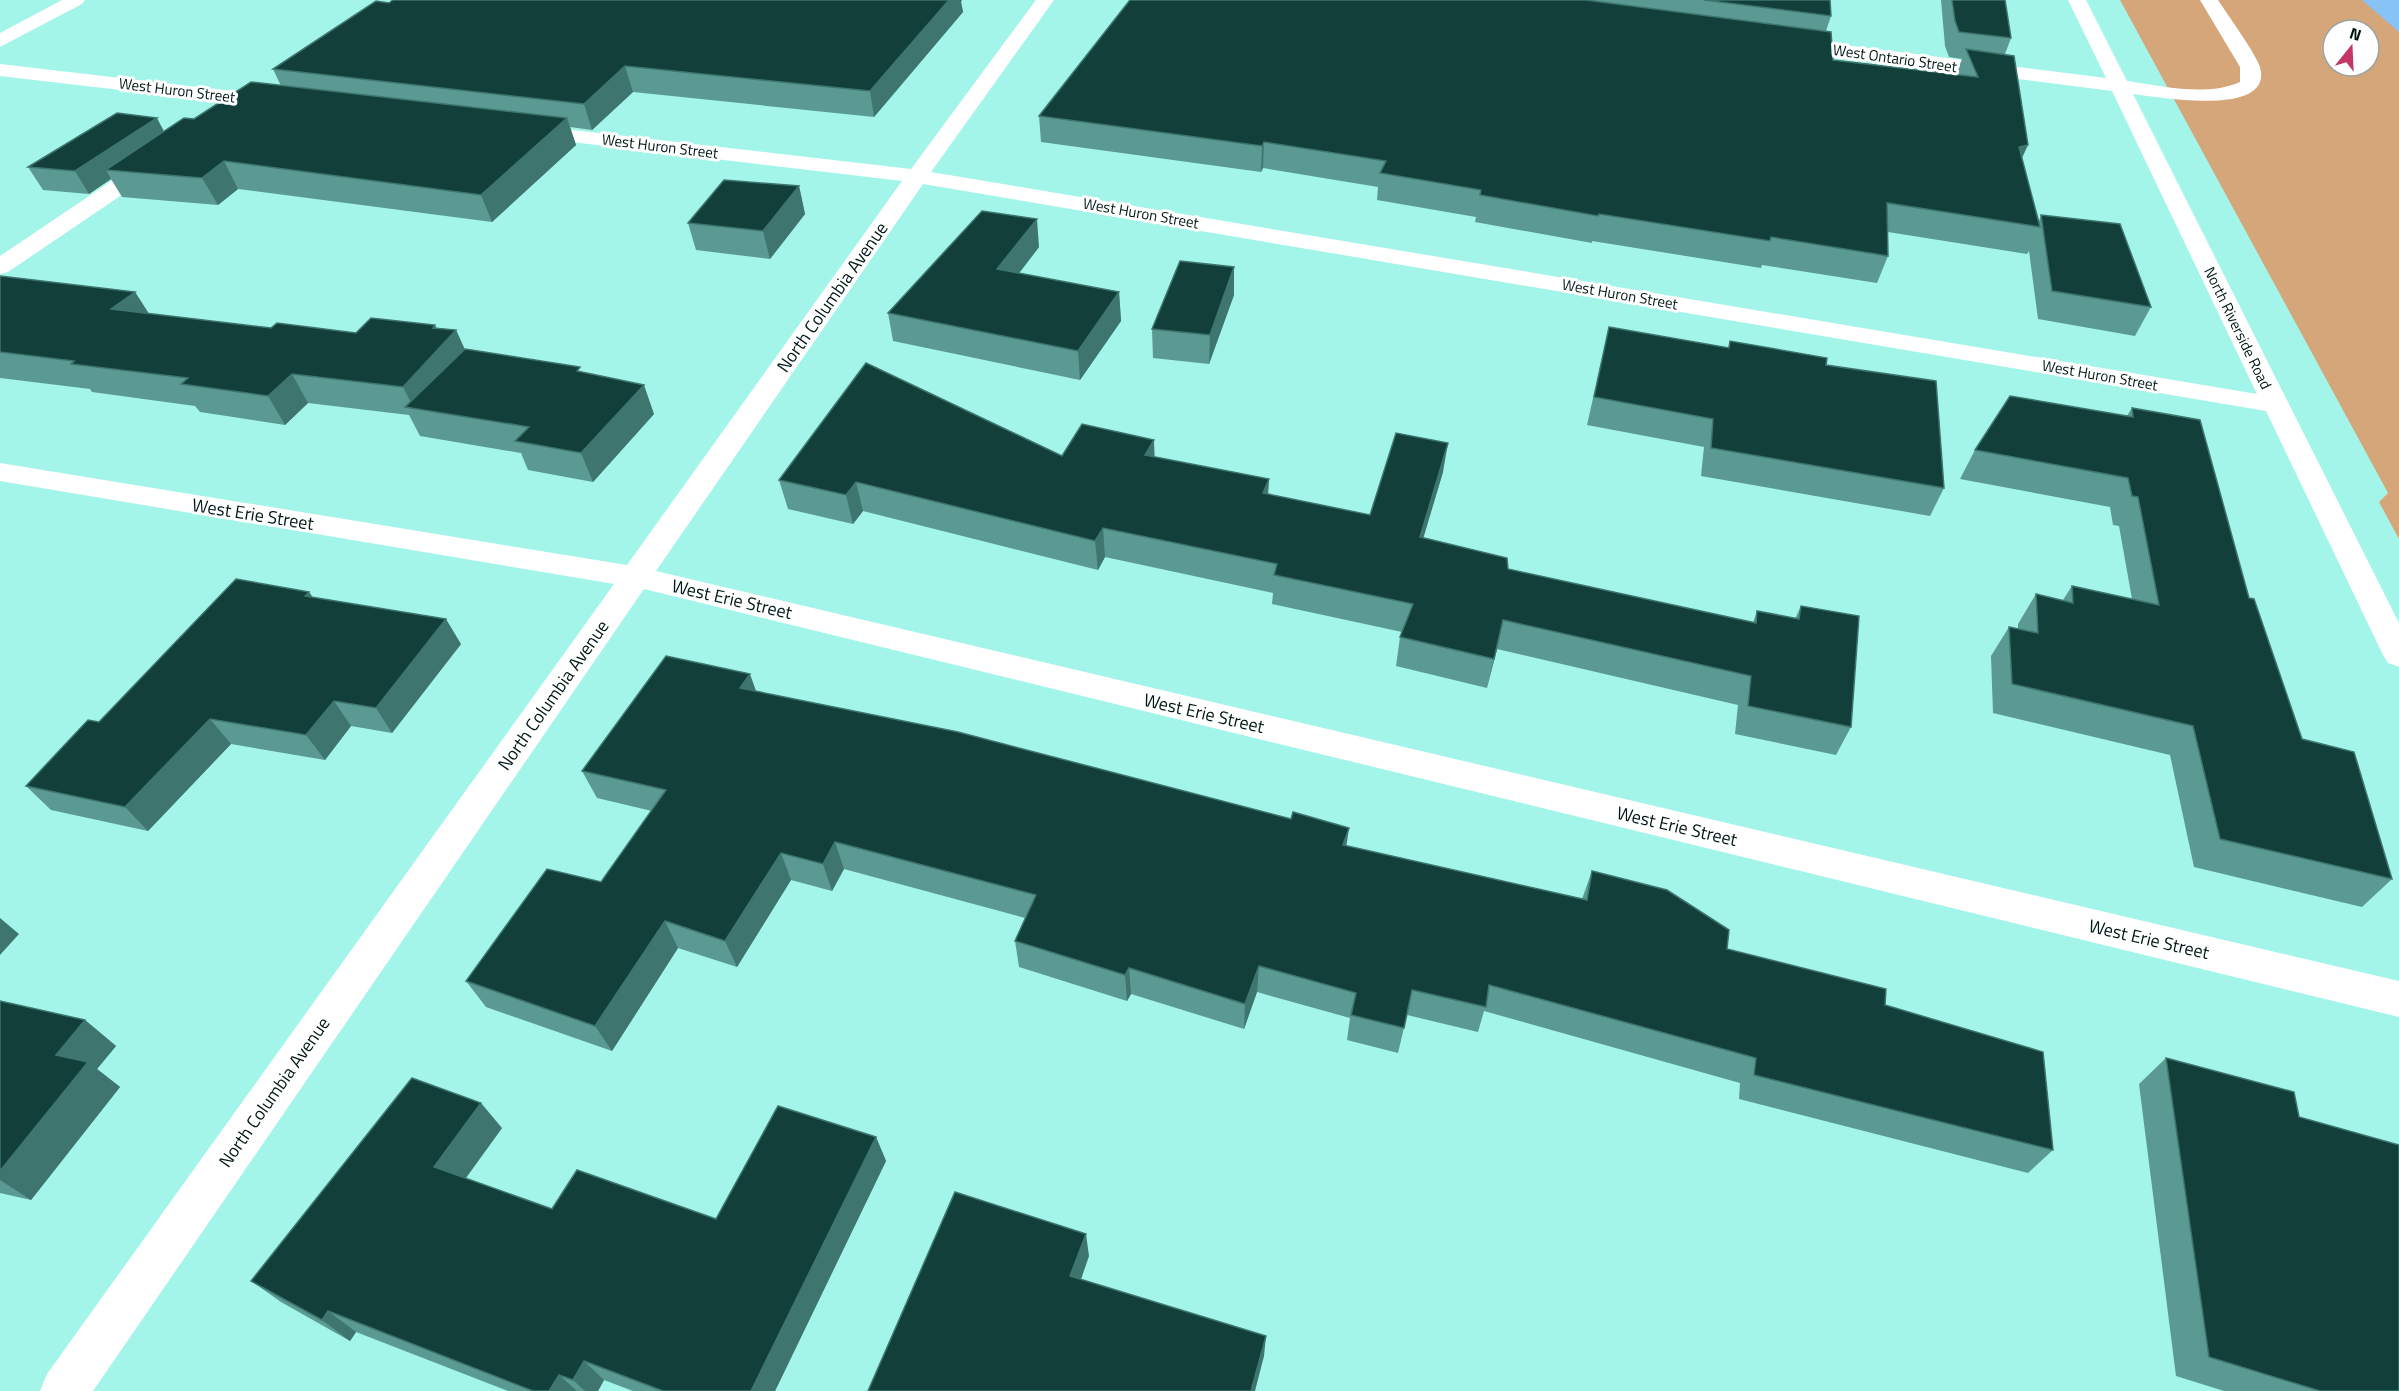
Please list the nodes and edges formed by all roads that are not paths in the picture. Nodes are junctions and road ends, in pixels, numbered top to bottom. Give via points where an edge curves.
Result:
1 (76, 0) edge
2 (1045, 0) edge
3 (2077, 0) edge
4 (2209, 0) edge
5 (0, 41) edge
6 (1776, 43) edge
7 (0, 70) edge
8 (272, 83) edge
9 (2120, 88) junction
10 (248, 99) junction
11 (295, 104) edge
12 (220, 118) edge
13 (507, 128) edge
14 (172, 150) edge
15 (917, 176) junction
16 (0, 267) edge
17 (2276, 405) junction
18 (0, 472) edge
19 (636, 577) junction
20 (2399, 655) edge
21 (2399, 999) edge
22 (64, 1391) edge

1 - 5 street
2 - 15 street, North Columbia Avenue
3 - 9 street, North Riverside Road
4 - 9 street, West Ontario Street via 2250,68 2250,85 2230,94 2188,95
6 - 9 street, West Ontario Street
7 - 10 street, West Huron Street
8 - 10 street
9 - 17 street, North Riverside Road
10 - 11 street, West Huron Street
10 - 12 street
13 - 15 street, West Huron Street
14 - 16 street
15 - 17 street, West Huron Street
15 - 19 street, North Columbia Avenue
17 - 20 street, North Riverside Road
18 - 19 street, West Erie Street
19 - 21 street, West Erie Street
19 - 22 street, North Columbia Avenue

